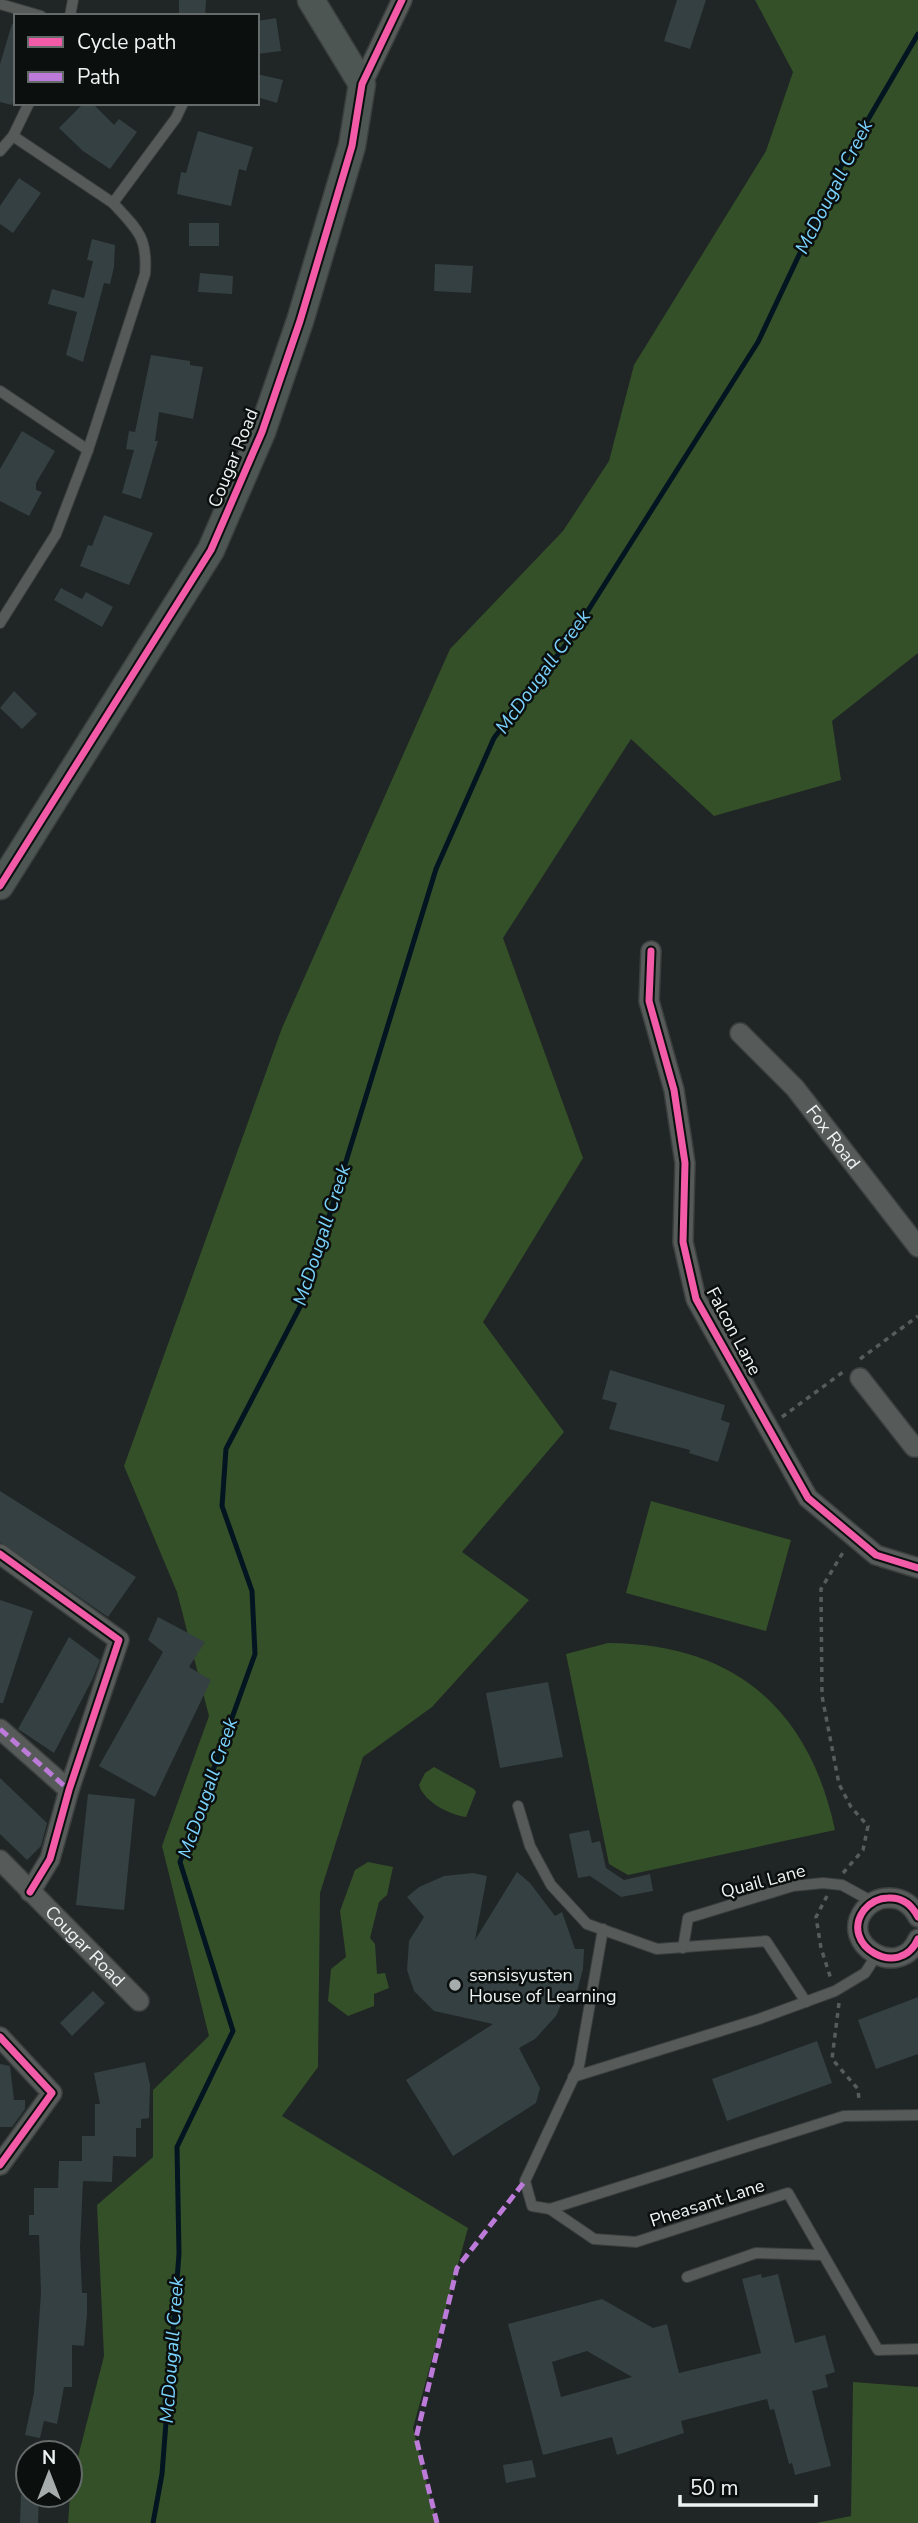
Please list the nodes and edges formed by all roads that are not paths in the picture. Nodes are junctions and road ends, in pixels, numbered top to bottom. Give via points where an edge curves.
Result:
1 (311, 0) edge
2 (402, 0) edge
3 (0, 4) edge
4 (34, 14) edge
5 (362, 84) junction
6 (28, 105) edge
7 (182, 105) edge
8 (13, 136) junction
9 (0, 151) edge
10 (113, 203) junction
11 (0, 391) edge
12 (88, 450) junction
13 (0, 622) edge
14 (4, 872) edge
15 (651, 951) dead end
16 (740, 1033) dead end
17 (918, 1247) edge
18 (859, 1378) dead end
19 (918, 1447) edge
20 (0, 1554) edge
21 (918, 1568) edge
22 (0, 1729) edge
23 (69, 1790) junction
24 (518, 1807) dead end
25 (0, 1860) edge
26 (30, 1892) junction
27 (873, 1902) junction
28 (918, 1917) edge
29 (603, 1929) junction
30 (918, 1940) edge
31 (683, 1948) junction
32 (876, 1956) junction
33 (139, 2001) dead end
34 (806, 2001) junction
35 (0, 2037) edge
36 (573, 2077) junction
37 (918, 2115) edge
38 (0, 2165) edge
39 (550, 2209) junction
40 (823, 2255) junction
41 (687, 2277) dead end
42 (918, 2349) edge

1 - 5 street
2 - 5 street, Cougar Road
3 - 4 lane
5 - 14 street, Cougar Road via 352,146 300,321 262,432 211,550
6 - 8 lane
7 - 10 lane
8 - 9 lane
8 - 10 lane
10 - 12 lane via 140,232 147,250 145,274
11 - 12 lane
12 - 13 lane via 56,534
15 - 21 street, Falcon Lane via 649,1002 674,1090 685,1163 683,1242 696,1298 808,1498 876,1555
16 - 17 street, Fox Road via 795,1088
18 - 19 street
20 - 23 street via 119,1640
22 - 23 street
23 - 26 street via 50,1859
24 - 29 lane via 530,1846 551,1885 587,1923
25 - 26 street, Cougar Road
26 - 33 street, Cougar Road
27 - 28 street via 900,1899
27 - 31 lane, Quail Lane via 842,1885 793,1886 688,1918
27 - 32 street via 861,1916 859,1935
29 - 31 lane via 657,1949
29 - 36 lane via 579,2066
30 - 32 street via 903,1956
31 - 34 lane via 766,1941
32 - 34 lane via 865,1973
34 - 36 lane
35 - 38 street via 52,2093
36 - 39 lane via 525,2181 532,2206
37 - 39 lane via 844,2116
39 - 40 lane, Pheasant Lane via 594,2239 636,2242 788,2193
40 - 41 lane via 756,2253
40 - 42 lane, Pheasant Lane via 878,2350

